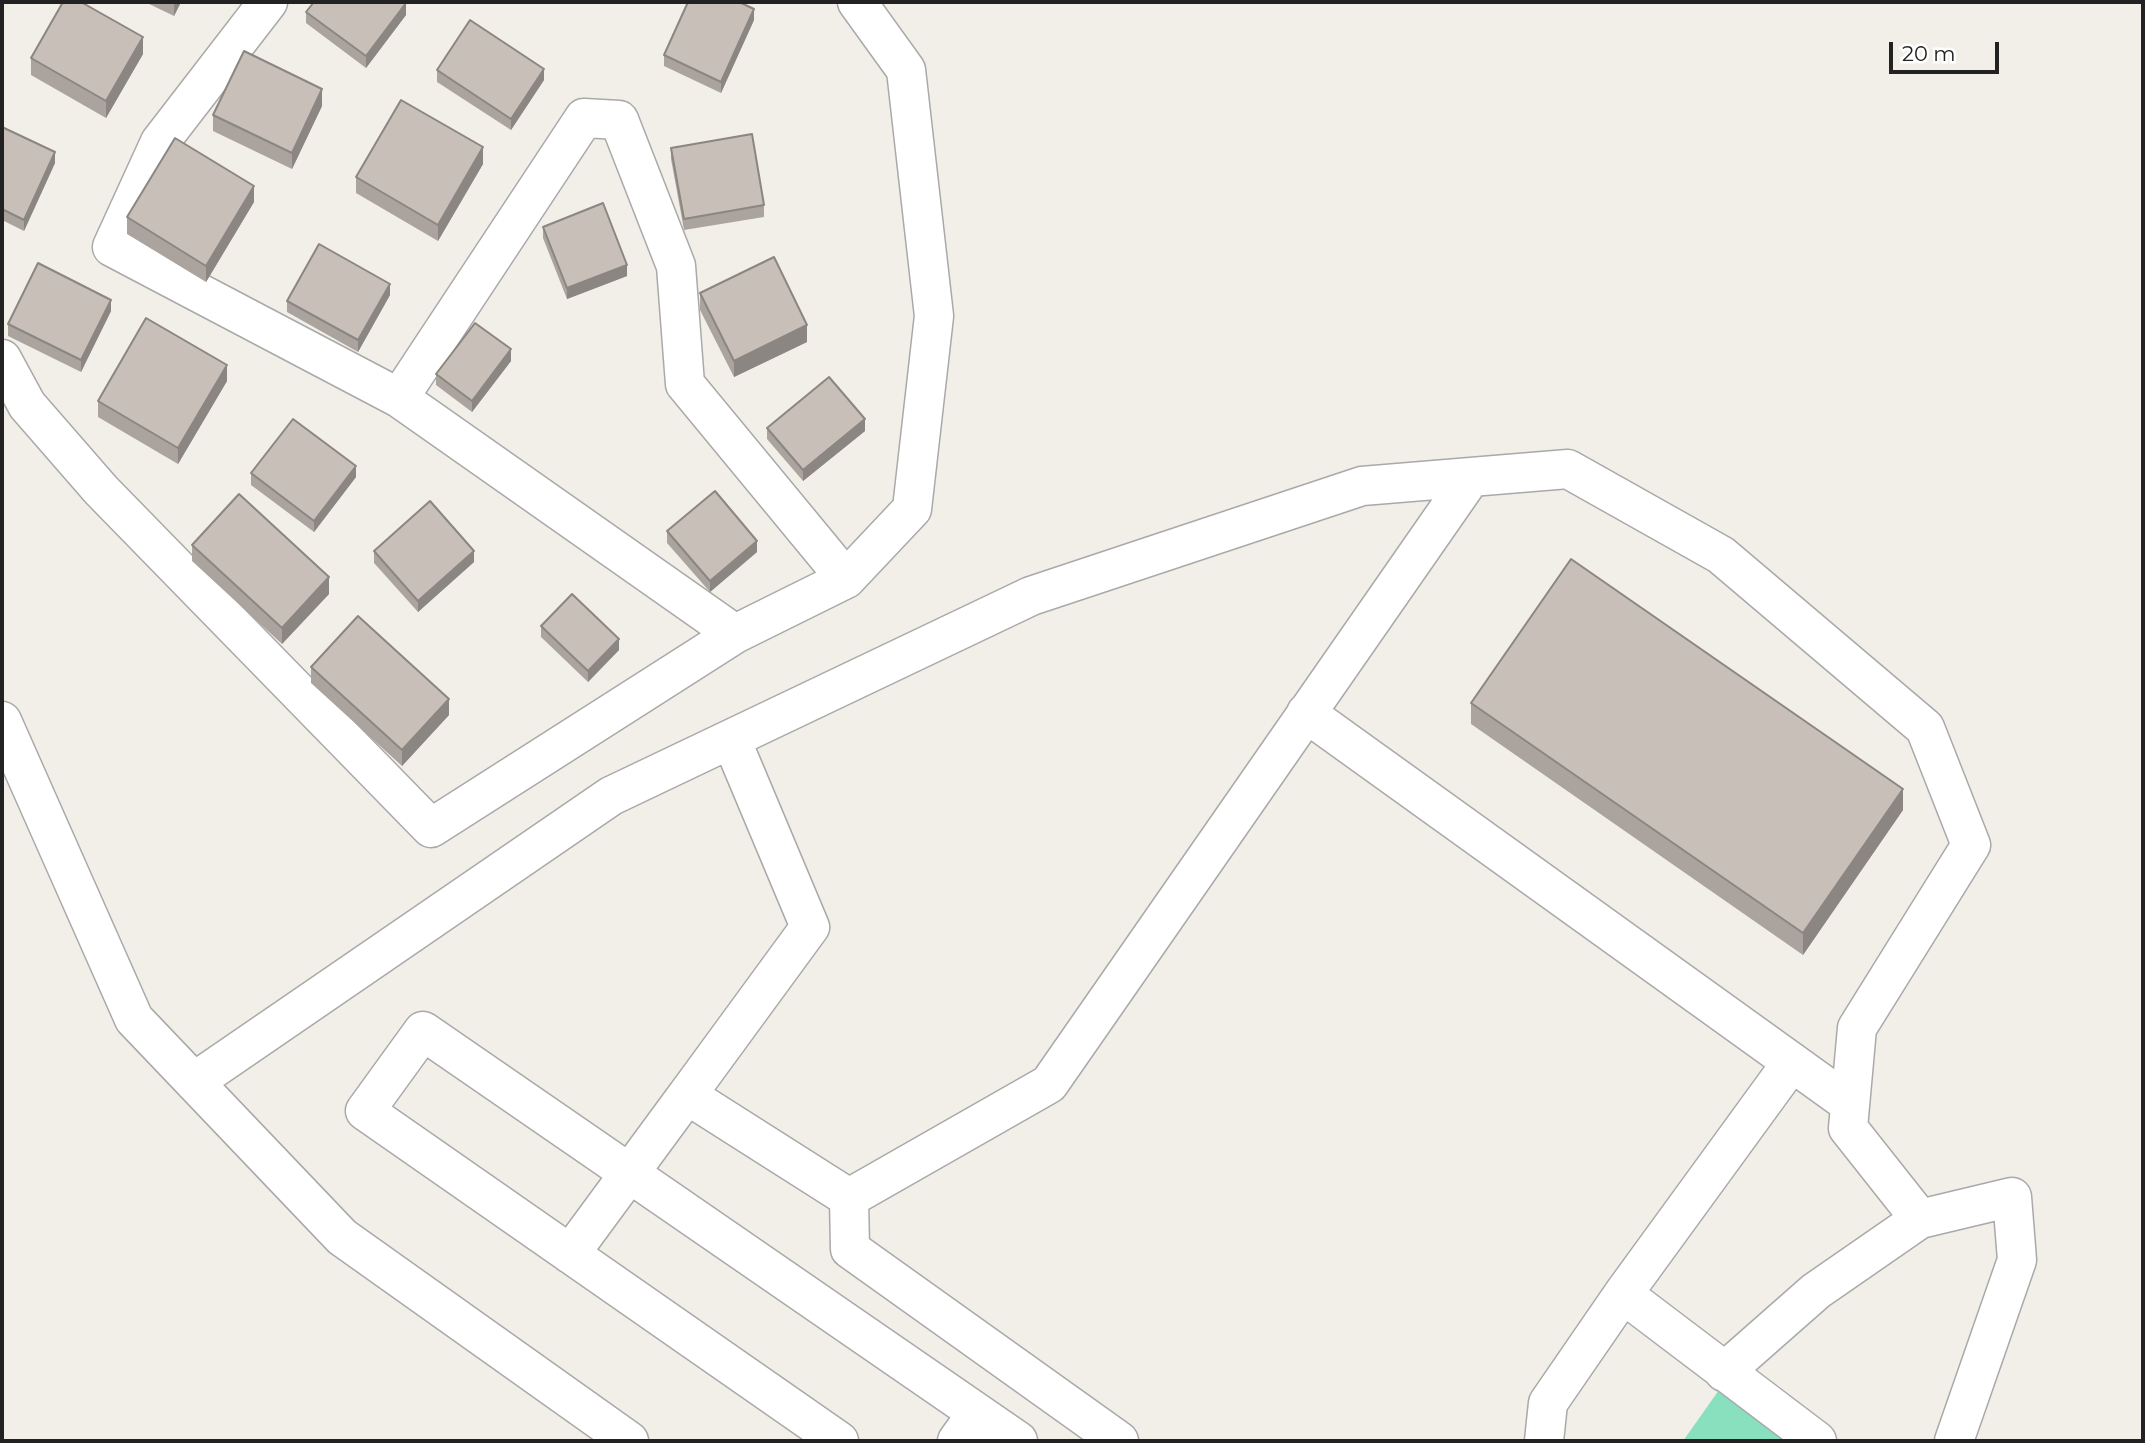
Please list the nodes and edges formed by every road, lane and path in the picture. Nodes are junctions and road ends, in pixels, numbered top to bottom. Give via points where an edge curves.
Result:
1 (268, 2) edge
2 (857, 2) edge
3 (2, 359) edge
4 (399, 398) junction
5 (1471, 477) junction
6 (846, 579) junction
7 (735, 634) junction
8 (1306, 713) junction
9 (2, 721) edge
10 (731, 738) junction
11 (1792, 1062) junction
12 (194, 1082) junction
13 (687, 1095) junction
14 (1850, 1104) junction
15 (629, 1173) junction
16 (849, 1198) junction
17 (1920, 1219) junction
18 (570, 1254) junction
19 (1623, 1294) junction
20 (1724, 1372) junction
21 (967, 1427) edge
22 (629, 1441) edge
23 (839, 1441) edge
24 (1018, 1441) edge
25 (1119, 1441) edge
26 (1544, 1441) edge
27 (1817, 1441) edge
28 (1954, 1441) edge

1 - 4 street via 160,142 111,247
2 - 6 street via 906,70 934,316 912,509
3 - 7 street via 27,405 101,490 431,828
4 - 6 street via 584,118 620,120 676,266 685,384
4 - 7 street
5 - 8 street
5 - 10 street via 1362,486 1031,596
5 - 14 street via 1568,469 1721,555 1925,728 1971,845 1857,1028
6 - 7 street
8 - 11 street
8 - 16 street via 1049,1084
9 - 12 street via 134,1019
10 - 12 street via 611,796
10 - 13 street via 810,927
11 - 14 street
11 - 19 street
12 - 22 street via 342,1237
13 - 15 street
13 - 16 street
14 - 17 street via 1848,1128
15 - 18 street
15 - 18 street via 423,1031 365,1111
15 - 21 street
16 - 25 street via 850,1249
17 - 20 street via 1816,1291
17 - 28 street via 2012,1198 2017,1260
18 - 23 street
19 - 20 street
19 - 26 street via 1548,1403
20 - 27 street
21 - 24 street

